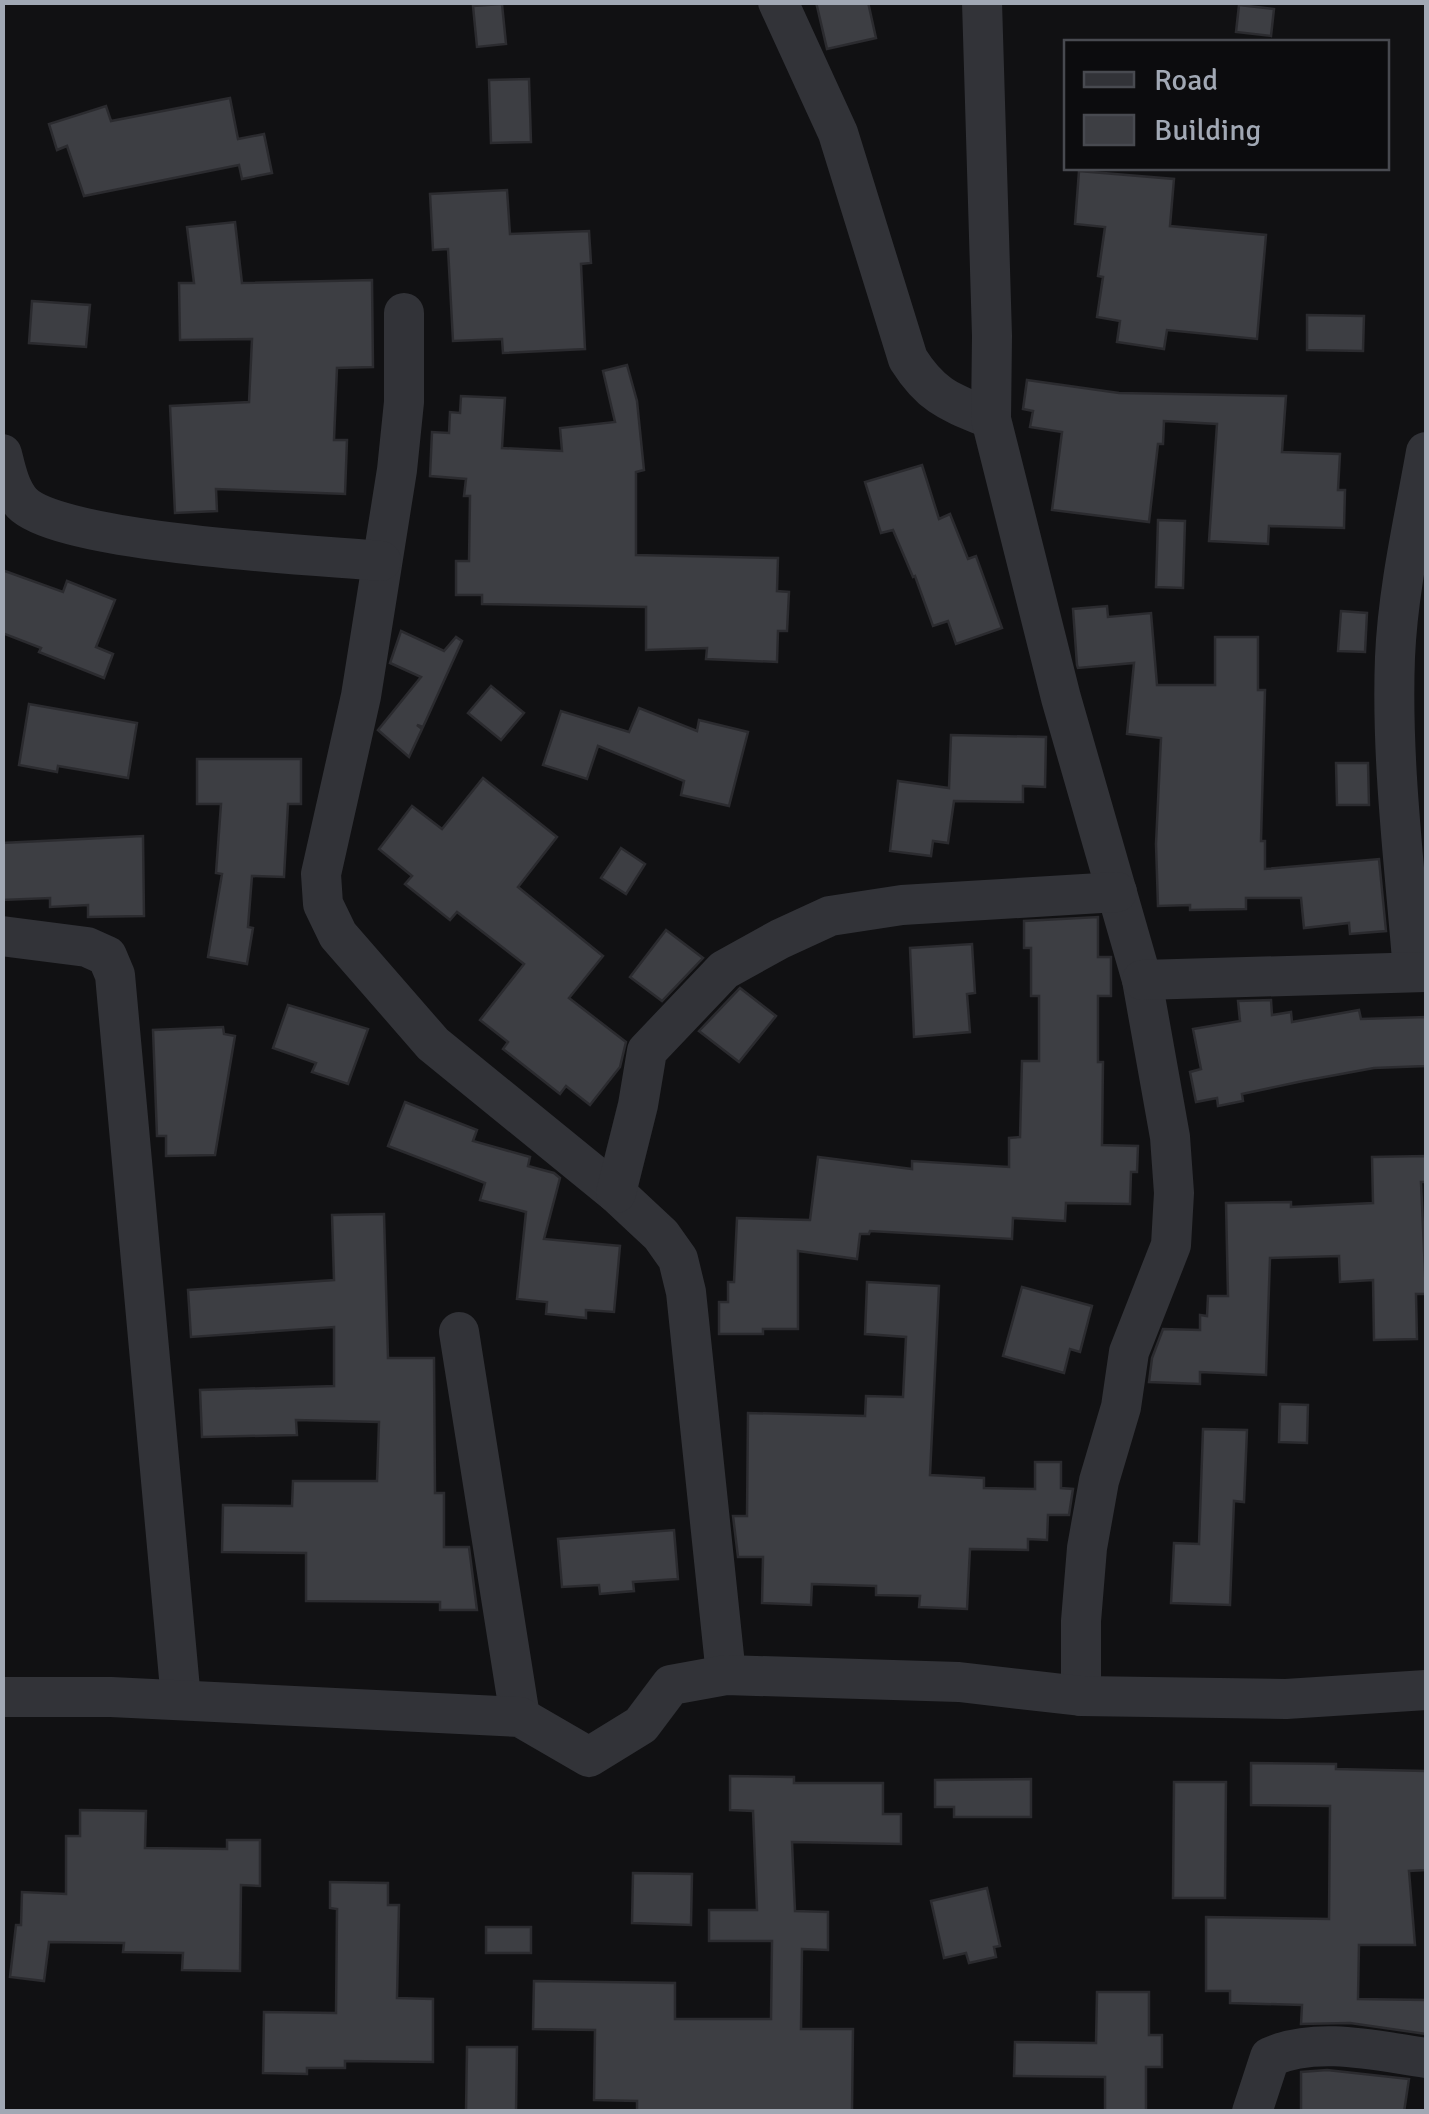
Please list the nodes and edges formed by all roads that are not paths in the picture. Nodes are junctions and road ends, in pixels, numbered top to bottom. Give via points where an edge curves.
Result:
1 (778, 2) edge
2 (982, 2) edge
3 (404, 312) dead end
4 (991, 419) junction
5 (1426, 452) edge
6 (2, 454) edge
7 (381, 561) junction
8 (1117, 892) junction
9 (2, 936) edge
10 (1420, 972) edge
11 (1142, 980) junction
12 (616, 1193) junction
13 (459, 1332) dead end
14 (726, 1675) junction
15 (1426, 1690) edge
16 (1081, 1696) junction
17 (2, 1698) edge
18 (181, 1700) junction
19 (520, 1718) junction
20 (1426, 2058) edge
21 (1252, 2112) edge

1 - 4 street via 838,133 908,359 924,385
2 - 4 street
3 - 7 street via 402,419
4 - 8 street
5 - 10 street via 1396,657 1396,745
6 - 7 street via 22,504 58,522 108,534
7 - 12 street via 361,696 321,874 323,904 338,935 433,1044
8 - 11 street
8 - 12 street via 830,916 724,970 646,1051
9 - 18 street via 87,947 107,956 115,974
10 - 11 street
11 - 16 street via 1170,1137 1171,1245 1129,1352 1100,1481 1080,1620
12 - 14 street via 678,1259 686,1292
13 - 19 street
14 - 16 street via 959,1682
14 - 19 street via 671,1686 641,1725 589,1757
15 - 16 street via 1286,1699
17 - 18 street
18 - 19 street
20 - 21 street via 1290,2048 1270,2057

